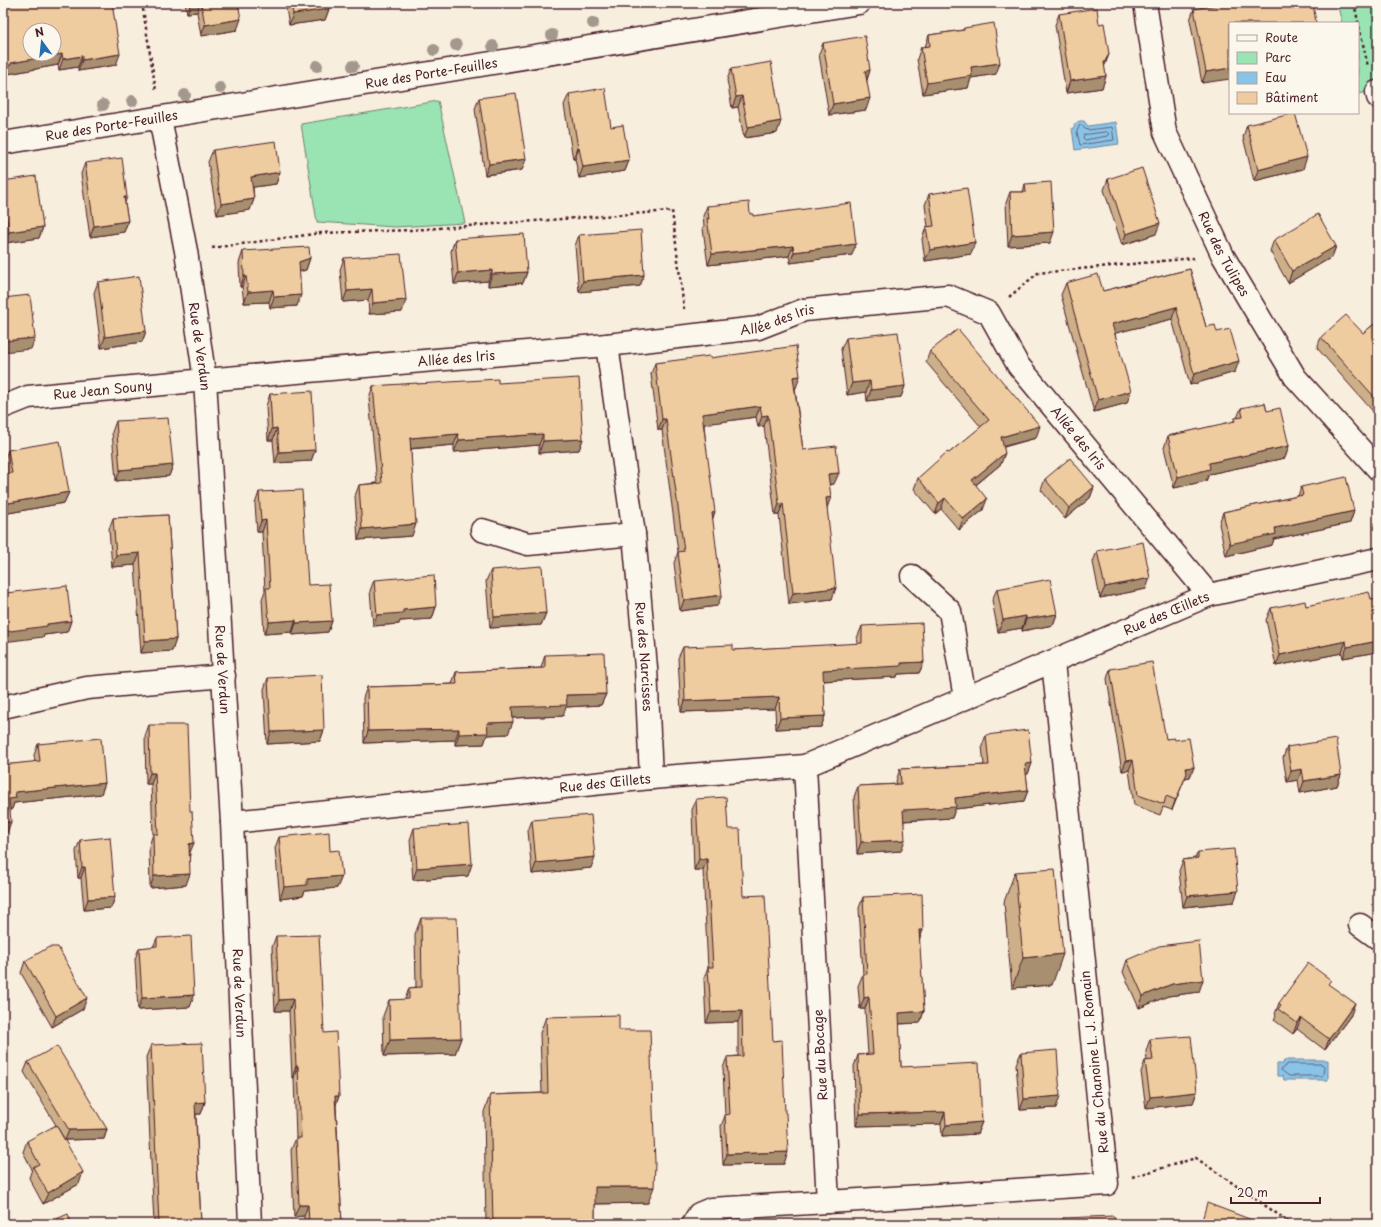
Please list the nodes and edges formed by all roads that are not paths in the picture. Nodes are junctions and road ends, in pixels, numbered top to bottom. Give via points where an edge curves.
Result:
1 (859, 3) edge
2 (1145, 3) edge
3 (778, 9) edge
4 (160, 118) junction
5 (3, 143) edge
6 (607, 345) junction
7 (205, 380) junction
8 (3, 407) edge
9 (1378, 469) edge
10 (482, 530) dead end
11 (634, 534) junction
12 (1378, 559) edge
13 (912, 576) dead end
14 (1209, 595) junction
15 (1053, 662) junction
16 (224, 676) junction
17 (965, 698) junction
18 (3, 707) edge
19 (805, 766) junction
20 (651, 778) junction
21 (232, 822) junction
22 (1360, 925) dead end
23 (1378, 938) edge
24 (828, 1202) junction
25 (250, 1224) edge
26 (693, 1224) edge

1 - 3 street, Rue des Porte-Feuilles
2 - 9 street, Rue des Tulipes via 1165,132 1223,256 1295,377
3 - 4 street, Rue des Porte-Feuilles
4 - 5 street, Rue des Porte-Feuilles
4 - 7 street, Rue de Verdun via 186,251
6 - 7 street, Allée des Iris
6 - 11 street, Rue des Narcisses
6 - 14 street, Allée des Iris via 758,328 804,310 948,296 989,313 1018,365
7 - 8 street, Rue Jean Souny via 28,397
7 - 16 street, Rue de Verdun
10 - 11 street via 528,544
11 - 20 street, Rue des Narcisses via 646,668
12 - 14 street, Rue des Œillets
13 - 17 street via 950,611
14 - 15 street, Rue des Œillets
15 - 17 street, Rue des Œillets
15 - 24 street, Rue du Chanoine L. J. Romain via 1106,1184
16 - 18 street via 87,688
16 - 21 street, Rue de Verdun
17 - 19 street, Rue des Œillets
19 - 20 street, Rue des Œillets
19 - 24 street, Rue du Bocage
20 - 21 street, Rue des Œillets
21 - 25 street, Rue de Verdun
22 - 23 street
24 - 26 street via 711,1209 699,1214

